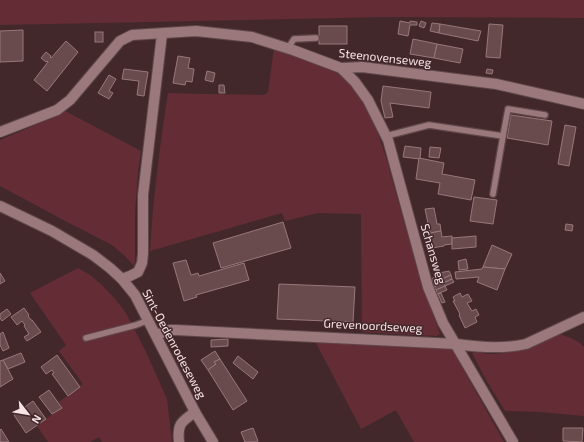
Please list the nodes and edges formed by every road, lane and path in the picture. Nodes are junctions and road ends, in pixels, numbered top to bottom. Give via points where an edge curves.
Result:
1 (162, 34) junction
2 (316, 38) dead end
3 (288, 48) junction
4 (341, 68) junction
5 (584, 104) edge
6 (545, 115) dead end
7 (0, 132) edge
8 (386, 136) junction
9 (503, 136) junction
10 (493, 194) dead end
11 (0, 206) edge
12 (122, 279) junction
13 (584, 317) edge
14 (149, 320) junction
15 (156, 335) junction
16 (86, 338) dead end
17 (456, 344) junction
18 (195, 412) junction
19 (179, 442) edge
20 (213, 442) edge
21 (513, 442) edge

1 - 3 street, Steenovenseweg via 196,31 252,37
1 - 7 street, Steenovenseweg via 132,35 120,41 70,100 57,110
1 - 12 street via 144,195 142,263 138,272
2 - 3 lane via 294,39
3 - 4 street, Steenovenseweg
4 - 5 street, Steenovenseweg via 362,67 496,84
4 - 8 street, Schansweg via 368,100
6 - 9 lane via 508,109
8 - 9 lane via 429,125
8 - 17 street, Schansweg via 428,287 443,323
9 - 10 lane
11 - 12 street, Sint-Oedenrodeseweg via 93,254
12 - 14 street, Sint-Oedenrodeseweg via 135,295
13 - 17 street, Grevenoordseweg via 519,346 477,347
14 - 15 street, Sint-Oedenrodeseweg
14 - 16 lane
15 - 17 street, Grevenoordseweg via 176,330
15 - 18 street, Sint-Oedenrodeseweg
17 - 21 street, Schansweg
18 - 19 street via 179,426
18 - 20 street, Sint-Oedenrodeseweg

